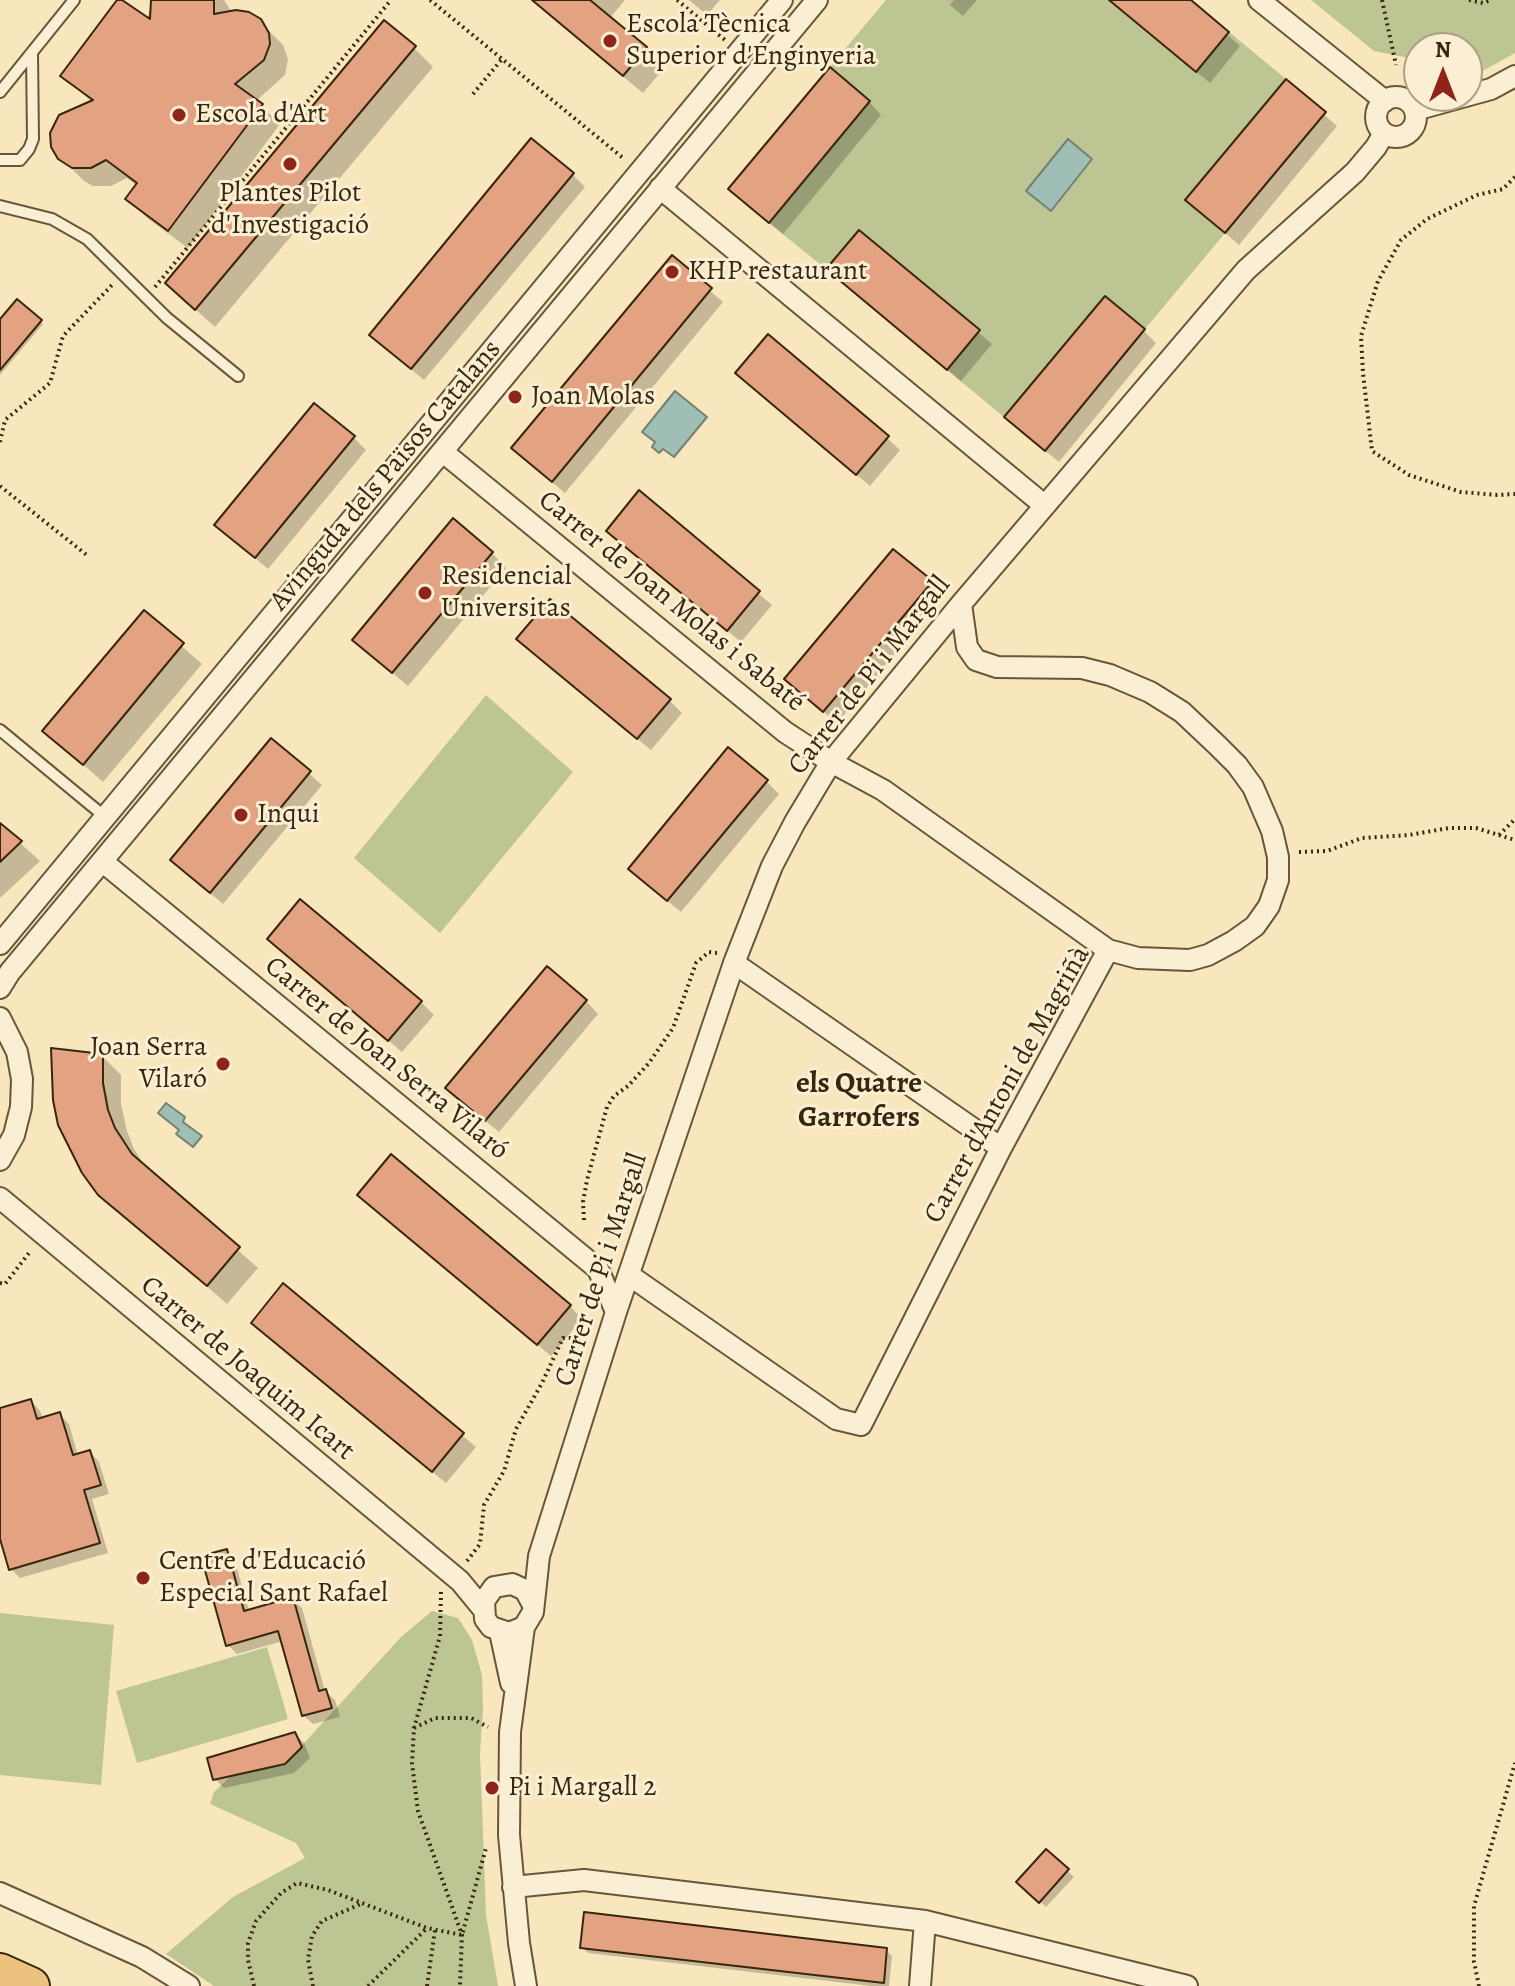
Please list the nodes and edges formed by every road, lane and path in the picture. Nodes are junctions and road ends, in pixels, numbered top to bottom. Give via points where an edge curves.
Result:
1 (74, 0) edge
2 (391, 0) edge
3 (430, 0) edge
4 (677, 0) edge
5 (782, 0) edge
6 (817, 0) edge
7 (1259, 0) edge
8 (1385, 0) edge
9 (1469, 0) edge
10 (1490, 0) edge
11 (740, 51) junction
12 (32, 53) junction
13 (502, 59) junction
14 (1396, 65) dead end
15 (1515, 76) edge
16 (1483, 91) edge
17 (0, 92) edge
18 (473, 94) dead end
19 (1403, 99) edge
20 (1385, 101) junction
21 (1415, 112) edge
22 (1384, 133) junction
23 (0, 160) edge
24 (640, 172) junction
25 (1515, 177) edge
26 (660, 188) junction
27 (0, 206) edge
28 (122, 275) junction
29 (145, 298) junction
30 (238, 376) dead end
31 (0, 442) edge
32 (443, 452) junction
33 (0, 486) edge
34 (1515, 494) edge
35 (1044, 505) junction
36 (88, 556) dead end
37 (961, 604) junction
38 (0, 730) edge
39 (831, 762) junction
40 (104, 816) junction
41 (1515, 819) edge
42 (1499, 835) junction
43 (1515, 840) edge
44 (1277, 851) junction
45 (103, 862) junction
46 (0, 944) edge
47 (1108, 950) junction
48 (709, 952) dead end
49 (734, 963) junction
50 (0, 988) edge
51 (0, 1018) edge
52 (1001, 1148) junction
53 (0, 1160) edge
54 (0, 1198) edge
55 (584, 1220) dead end
56 (29, 1253) dead end
57 (629, 1275) junction
58 (0, 1283) edge
59 (616, 1312) junction
60 (581, 1338) dead end
61 (539, 1556) junction
62 (468, 1559) dead end
63 (460, 1581) junction
64 (503, 1586) junction
65 (440, 1593) dead end
66 (532, 1603) junction
67 (483, 1609) junction
68 (524, 1627) junction
69 (500, 1632) junction
70 (515, 1697) junction
71 (488, 1727) dead end
72 (414, 1728) junction
73 (1515, 1763) edge
74 (486, 1848) dead end
75 (513, 1887) junction
76 (0, 1893) edge
77 (364, 1903) junction
78 (925, 1921) junction
79 (427, 1928) junction
80 (435, 1930) junction
81 (462, 1935) junction
82 (0, 1972) edge
83 (31, 1986) edge
84 (189, 1986) edge
85 (254, 1986) edge
86 (313, 1986) edge
87 (368, 1986) edge
88 (427, 1986) edge
89 (460, 1986) edge
90 (526, 1986) edge
91 (920, 1986) edge
92 (1187, 1986) edge
93 (1479, 1986) edge

1 - 12 lane
2 - 29 path
3 - 13 path
4 - 11 path
5 - 11 street, Avinguda dels Països Catalans
6 - 26 street, Avinguda dels Països Catalans
7 - 20 street
8 - 14 path
9 - 10 path
11 - 24 street, Avinguda dels Països Catalans
12 - 17 lane
12 - 23 lane via 33,139 20,160
13 - 18 path
13 - 24 path
15 - 16 street
19 - 20 street
20 - 22 street via 1376,117
21 - 22 street via 1409,132 1397,137
22 - 35 street, Carrer de Pi i Margall via 1355,172 1246,270
24 - 40 street, Avinguda dels Països Catalans
25 - 34 path via 1503,189 1427,219 1401,240 1378,281 1361,336 1372,451 1409,475 1461,492
26 - 32 street, Avinguda dels Països Catalans
26 - 35 street
27 - 28 lane via 52,219 87,239
28 - 29 lane
28 - 31 path via 63,336 50,383 5,420
29 - 30 lane
32 - 39 street, Carrer de Joan Molas i Sabaté via 785,732
32 - 45 street, Avinguda dels Països Catalans
33 - 36 path
35 - 37 street, Carrer de Pi i Margall
37 - 39 street, Carrer de Pi i Margall
37 - 44 street, Carrer d'Antoni de Magriñà via 967,647 976,660 997,667 1082,668 1110,675 1182,712 1253,787
38 - 40 lane
39 - 47 street, Carrer de Joan Molas i Sabaté via 883,790
39 - 49 street, Carrer de Pi i Margall via 772,866
40 - 46 street, Avinguda dels Països Catalans
41 - 42 path
42 - 43 path
42 - 44 path via 1449,828 1362,838 1327,851
44 - 47 street, Carrer d'Antoni de Magriñà via 1278,880 1269,906 1255,926 1234,941 1190,960 1138,958
45 - 50 street, Avinguda dels Països Catalans
45 - 59 street, Carrer de Joan Serra Vilaró via 598,1269
47 - 52 street, Carrer d'Antoni de Magriñà
48 - 55 path via 696,963 673,1028 649,1063 607,1107 585,1191
49 - 52 street
49 - 57 street, Carrer de Pi i Margall
51 - 53 street via 17,1052 22,1079 14,1135
52 - 57 street, Carrer d'Antoni de Magriñà via 861,1425 836,1419
54 - 63 street, Carrer de Joaquim Icart
56 - 58 path via 5,1284
57 - 59 street, Carrer de Pi i Margall
59 - 61 street, Carrer de Pi i Margall
60 - 62 path via 563,1338 516,1429 504,1471 484,1505 480,1544
61 - 64 street, Carrer de Pi i Margall
61 - 66 street, Carrer de Pi i Margall
63 - 64 street, Carrer de Joaquim Icart
63 - 67 street, Carrer de Joaquim Icart
64 - 66 street via 525,1590
64 - 67 street, Carrer de Pi i Margall via 484,1601
65 - 72 path via 440,1636
66 - 68 street, Carrer de Pi i Margall
67 - 69 street, Carrer de Pi i Margall via 491,1627
68 - 69 street
68 - 70 street, Carrer de Pi i Margall
69 - 70 street, Carrer de Pi i Margall
70 - 75 street, Carrer de Pi i Margall via 509,1785
71 - 72 path via 471,1718 435,1718
72 - 81 path via 418,1811
73 - 93 path via 1474,1906
74 - 81 path
75 - 78 street via 584,1880
75 - 90 street, Carrer de Pi i Margall
76 - 84 street via 142,1957
77 - 79 path
77 - 85 path via 297,1883 281,1893 256,1921 248,1943
77 - 86 path via 322,1921 312,1936 308,1960
78 - 91 street
78 - 92 street
79 - 80 path
79 - 87 path
80 - 81 path
80 - 88 path
81 - 89 path
82 - 83 highway

